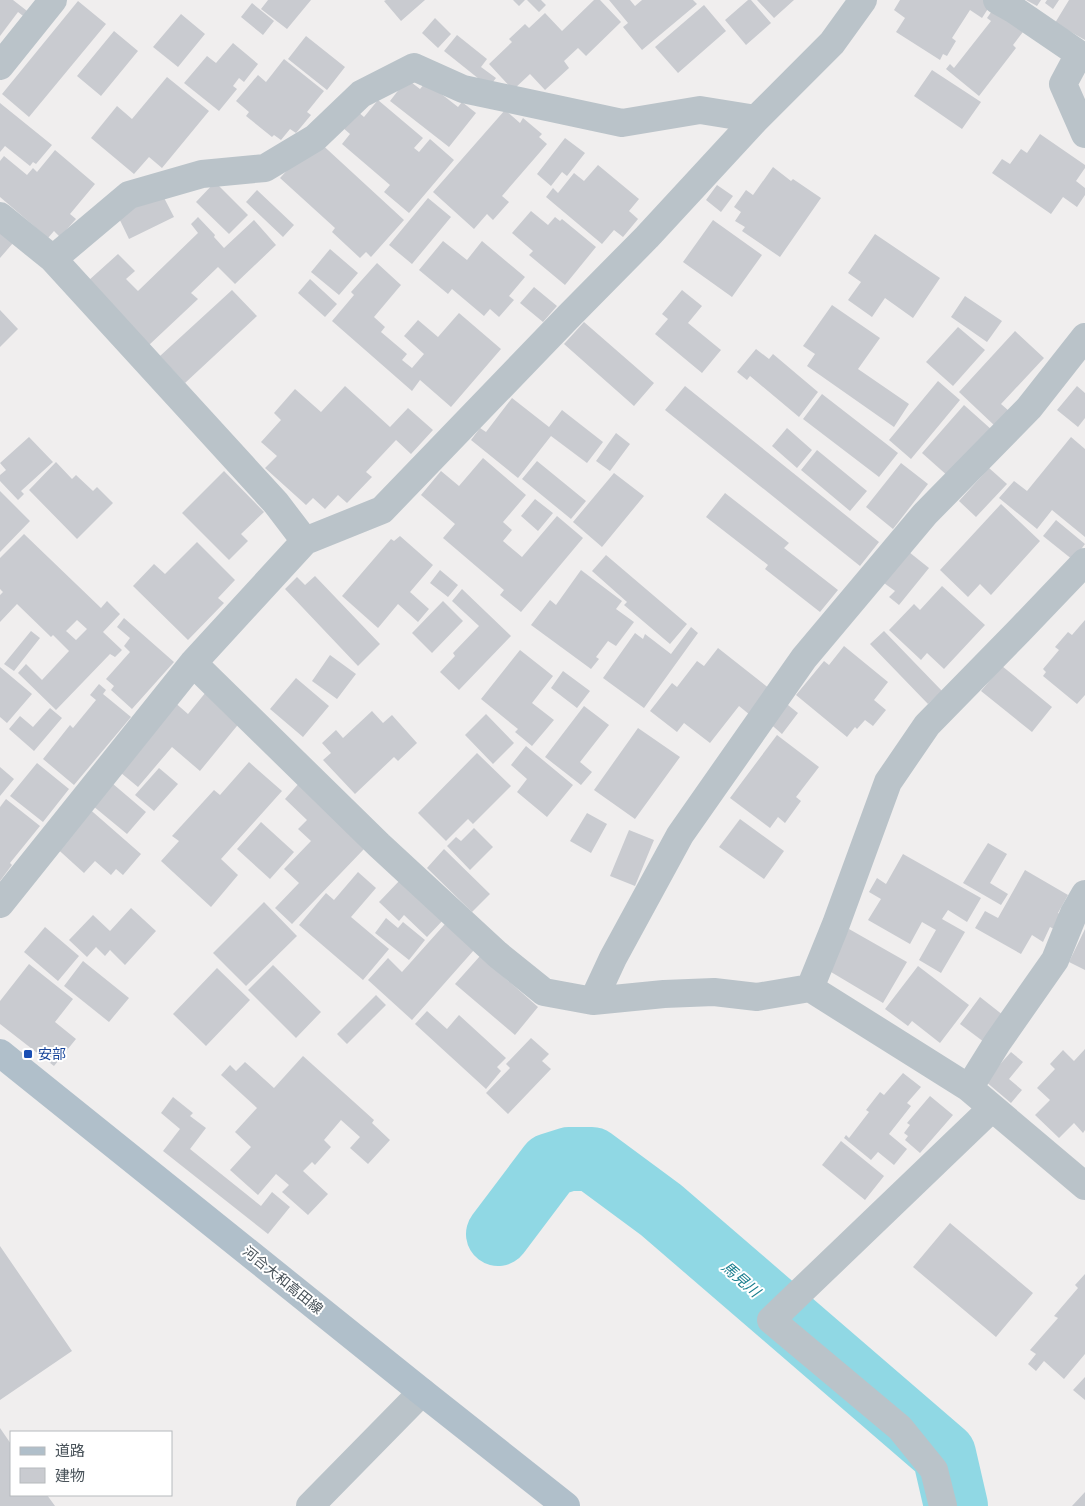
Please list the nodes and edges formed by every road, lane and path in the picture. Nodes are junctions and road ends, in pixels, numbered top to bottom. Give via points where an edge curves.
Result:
1 (53, 0) edge
2 (862, 0) edge
3 (997, 0) edge
4 (0, 66) edge
5 (756, 119) junction
6 (1085, 134) edge
7 (0, 216) edge
8 (53, 259) junction
9 (1085, 337) edge
10 (305, 541) junction
11 (1085, 562) edge
12 (193, 663) junction
13 (1085, 894) edge
14 (0, 904) edge
15 (810, 988) junction
16 (593, 1001) junction
17 (0, 1053) edge
18 (969, 1088) junction
19 (992, 1108) junction
20 (1085, 1186) edge
21 (422, 1392) junction
22 (310, 1506) edge
23 (566, 1506) edge
24 (942, 1506) edge

1 - 4 street
2 - 5 street via 832,43
3 - 6 street via 1079,54 1063,84
5 - 8 street via 700,110 622,122 463,89 414,67 361,94 315,138 265,168 202,174 129,195
5 - 10 street via 647,237 382,510
7 - 8 street
8 - 10 street via 276,503
9 - 16 street via 1029,408 925,514 804,658 680,835 612,958
10 - 12 street
11 - 15 street via 927,724 888,782
12 - 14 street
12 - 16 street via 379,845 497,954 544,992
13 - 18 street via 1055,960
15 - 16 street via 757,996 714,992
15 - 18 street
17 - 21 main road, 河合大和高田線
18 - 19 street
19 - 20 street
19 - 24 street via 779,1313 900,1428 934,1470
21 - 22 street
21 - 23 main road, 河合大和高田線

